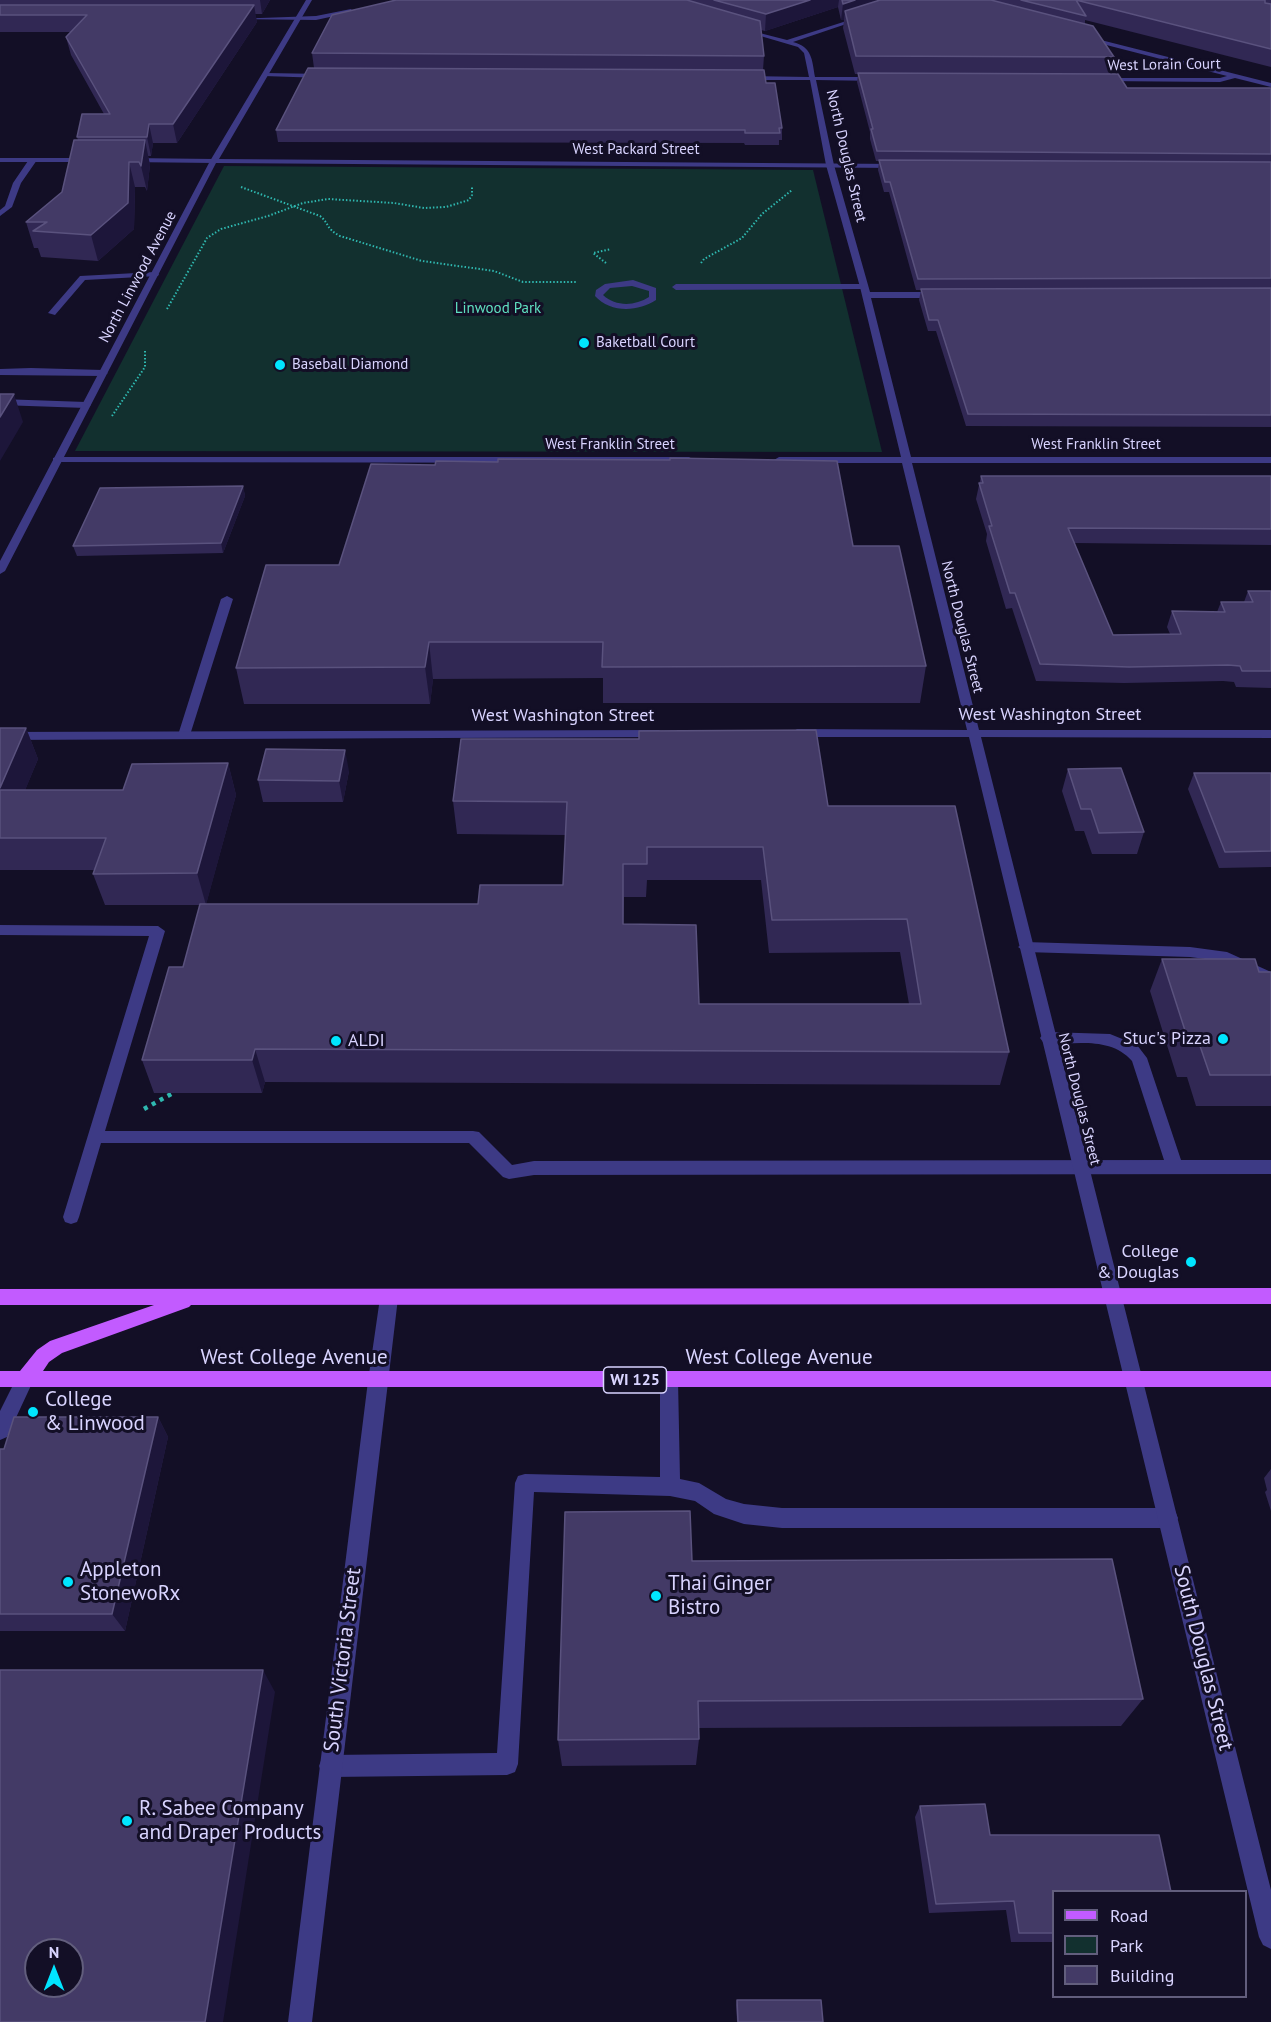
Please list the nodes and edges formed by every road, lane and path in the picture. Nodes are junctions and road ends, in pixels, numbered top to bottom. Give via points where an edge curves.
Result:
1 (309, 0) edge
2 (364, 8) edge
3 (873, 15) edge
4 (229, 19) edge
5 (299, 19) junction
6 (732, 26) edge
7 (1075, 35) edge
8 (787, 42) junction
9 (266, 75) junction
10 (334, 76) edge
11 (1234, 76) junction
12 (741, 78) edge
13 (813, 79) junction
14 (883, 79) edge
15 (1092, 80) edge
16 (1271, 85) edge
17 (0, 160) edge
18 (33, 160) junction
19 (93, 160) edge
20 (117, 160) edge
21 (214, 161) junction
22 (237, 161) junction
23 (830, 165) junction
24 (903, 166) edge
25 (469, 180) dead end
26 (800, 187) dead end
27 (295, 205) junction
28 (0, 214) edge
29 (155, 274) junction
30 (642, 284) junction
31 (608, 286) junction
32 (676, 287) junction
33 (699, 287) junction
34 (865, 291) junction
35 (655, 294) junction
36 (949, 295) edge
37 (166, 310) dead end
38 (52, 313) dead end
39 (147, 344) dead end
40 (0, 372) edge
41 (103, 374) junction
42 (0, 402) edge
43 (86, 405) junction
44 (109, 422) dead end
45 (57, 460) junction
46 (705, 460) edge
47 (764, 460) edge
48 (907, 460) junction
49 (1271, 460) edge
50 (0, 571) edge
51 (227, 599) dead end
52 (972, 733) junction
53 (674, 734) edge
54 (781, 734) edge
55 (1271, 734) edge
56 (184, 735) junction
57 (0, 736) edge
58 (0, 930) edge
59 (1025, 946) junction
60 (1271, 978) edge
61 (1048, 1038) junction
62 (94, 1137) junction
63 (1080, 1167) junction
64 (1175, 1167) junction
65 (1271, 1167) edge
66 (71, 1217) dead end
67 (1271, 1296) edge
68 (0, 1297) edge
69 (1111, 1297) junction
70 (195, 1298) junction
71 (389, 1298) junction
72 (0, 1379) edge
73 (25, 1379) junction
74 (1132, 1379) junction
75 (1271, 1379) edge
76 (669, 1380) junction
77 (377, 1381) junction
78 (0, 1431) edge
79 (670, 1487) junction
80 (1168, 1518) junction
81 (330, 1766) junction
82 (1271, 1937) edge
83 (300, 2022) edge

1 - 5 street, North Linwood Avenue
2 - 5 street
3 - 8 street
4 - 5 street
5 - 9 street, North Linwood Avenue
6 - 8 street, North Douglas Street
7 - 11 street
8 - 13 street, North Douglas Street via 805,49
9 - 10 street
9 - 21 street, North Linwood Avenue
11 - 15 street, West Lorain Court via 1220,80
11 - 16 street
12 - 13 street
13 - 14 street
13 - 23 street, North Douglas Street
17 - 18 street
18 - 19 street
18 - 28 street via 17,183 8,207
20 - 21 street, West Packard Street
21 - 22 street, West Packard Street
21 - 29 street, North Linwood Avenue
22 - 23 street, West Packard Street
22 - 27 path via 228,177 232,184
23 - 24 street, West Packard Street
23 - 34 street, North Douglas Street
25 - 27 path via 473,189 469,200 446,207 344,199
26 - 33 path via 762,213 742,238 704,259
27 - 31 path via 326,220 329,230 340,236 422,261 494,271 524,282 595,282
27 - 37 path via 214,232
29 - 38 street via 83,278
29 - 41 street, North Linwood Avenue
30 - 31 street
30 - 32 street
30 - 35 street
31 - 35 street via 599,296 615,305 642,304
32 - 33 street
32 - 35 street
33 - 34 street
34 - 36 street
34 - 48 street, North Douglas Street
39 - 44 path via 144,367
40 - 41 street
41 - 43 street, North Linwood Avenue
42 - 43 street
43 - 45 street, North Linwood Avenue
45 - 46 street, West Franklin Street
45 - 50 street, North Linwood Avenue
47 - 48 street, West Franklin Street
48 - 49 street, West Franklin Street
48 - 52 street, North Douglas Street
51 - 56 street
52 - 54 street, West Washington Street
52 - 55 street, West Washington Street
52 - 59 street, North Douglas Street
53 - 56 street, West Washington Street
56 - 57 street, West Washington Street
58 - 62 street via 158,931
59 - 60 street via 1222,956
59 - 61 street, North Douglas Street
61 - 63 street, North Douglas Street
61 - 64 street via 1111,1039 1134,1049
62 - 63 street via 473,1137 509,1172 534,1168
62 - 66 street
63 - 64 street
63 - 69 street, North Douglas Street
64 - 65 street
67 - 69 main road
68 - 70 main road
69 - 71 main road
69 - 74 street, North Douglas Street
70 - 71 main road
70 - 73 main road via 56,1347 43,1356
71 - 77 street, South Victoria Street
72 - 73 main road, West College Avenue / WI 125
73 - 77 main road, West College Avenue / WI 125
73 - 78 street
74 - 75 main road, West College Avenue / WI 125
74 - 76 main road, West College Avenue / WI 125
74 - 80 street, South Douglas Street
76 - 77 main road, West College Avenue / WI 125
76 - 79 street
77 - 81 street, South Victoria Street
79 - 80 street via 699,1492 721,1507 744,1514 782,1518
79 - 81 street via 525,1483 507,1764
80 - 82 street, South Douglas Street
81 - 83 street, South Victoria Street

